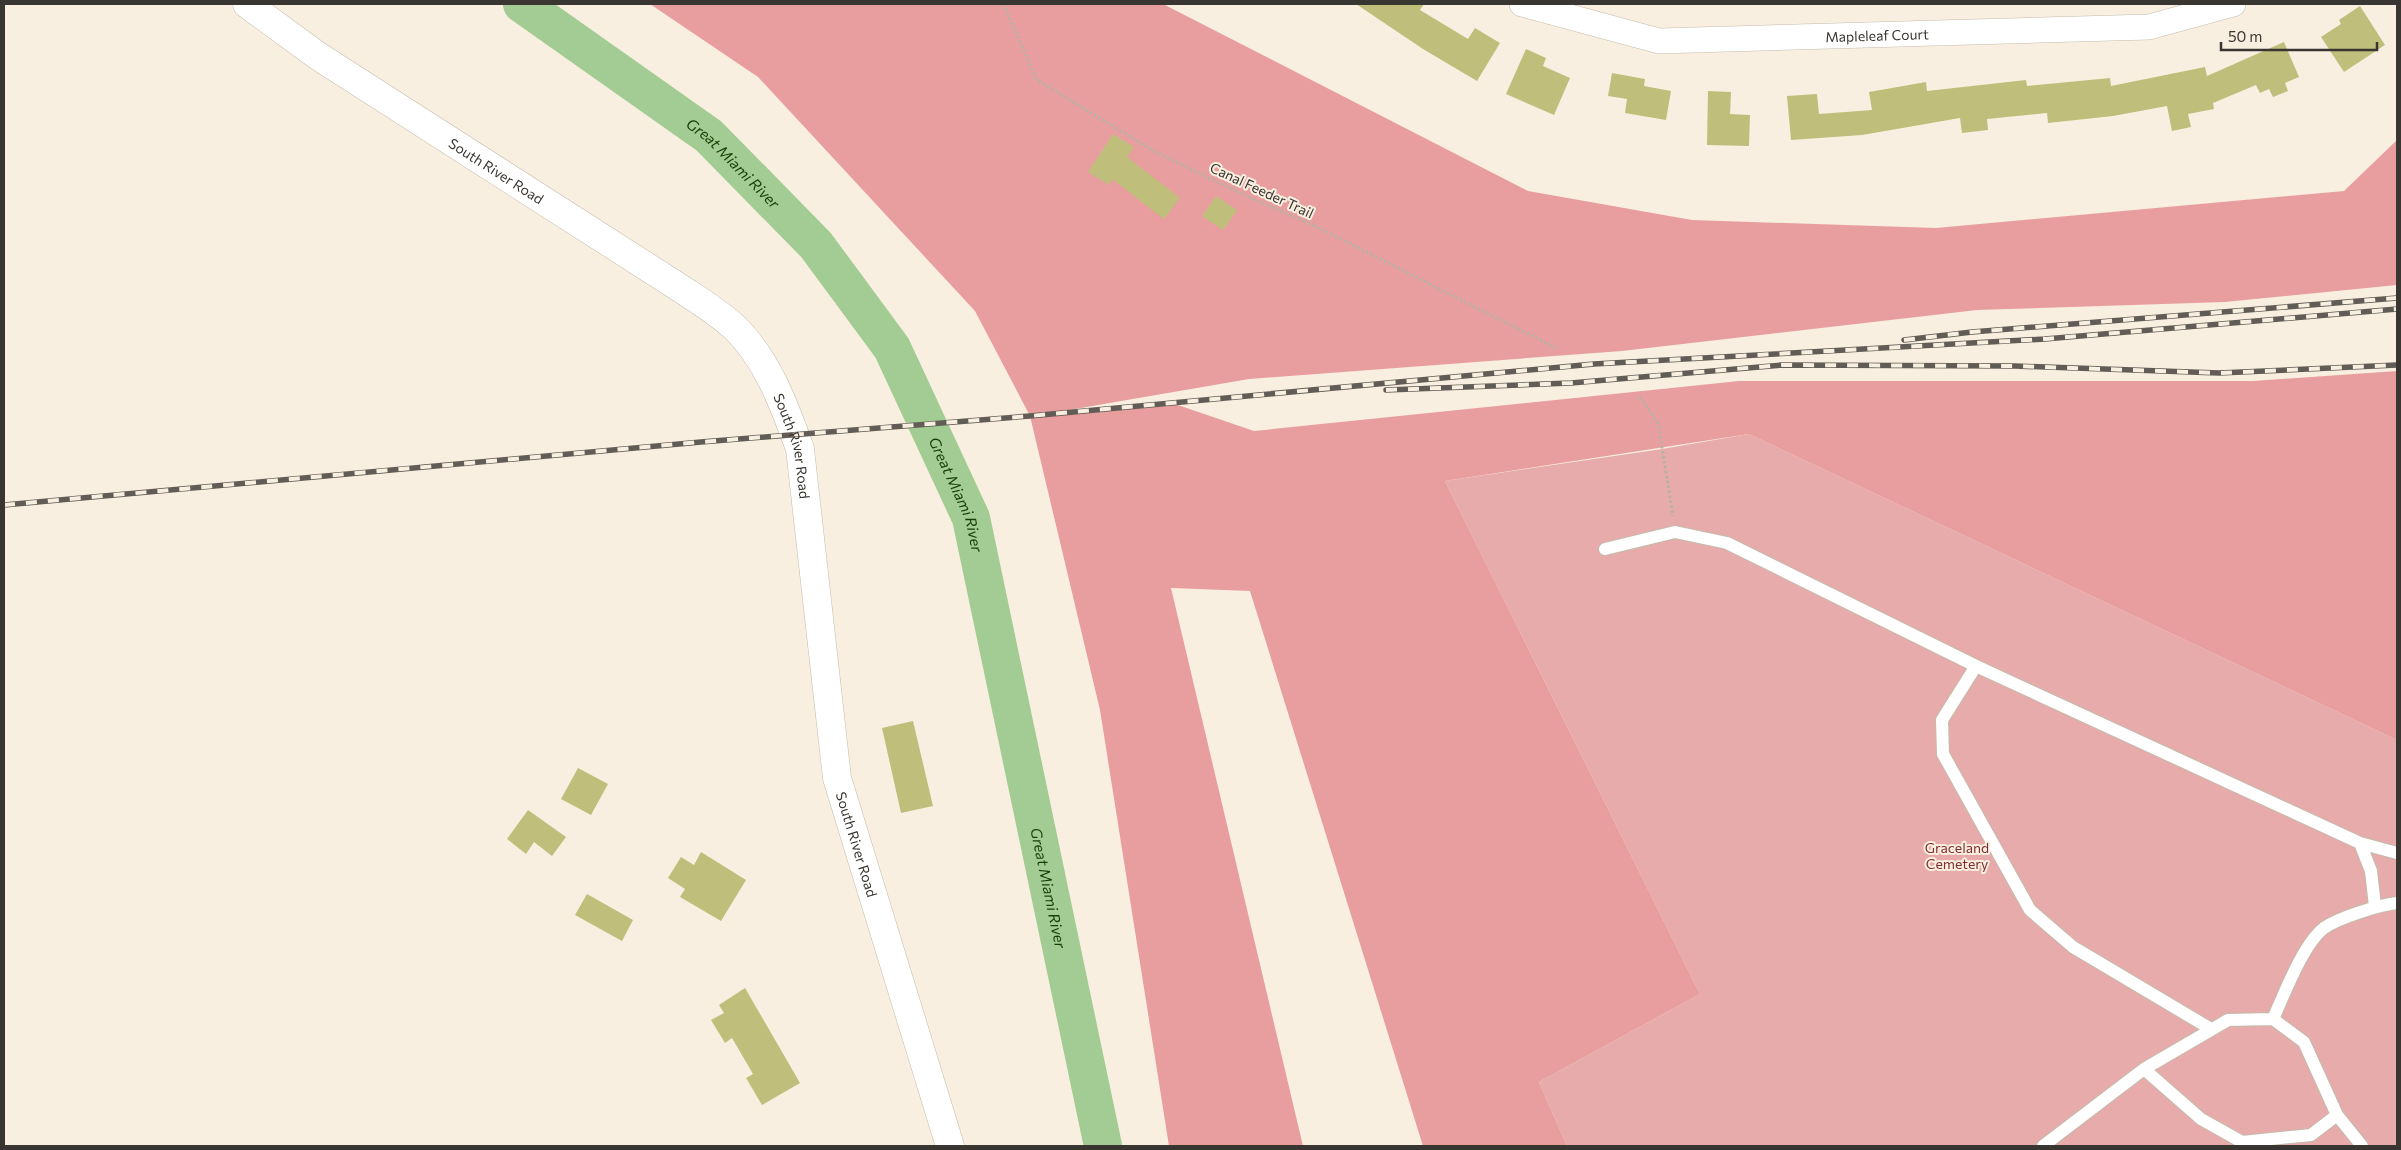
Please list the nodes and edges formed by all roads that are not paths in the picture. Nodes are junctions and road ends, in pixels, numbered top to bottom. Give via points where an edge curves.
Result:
1 (247, 4) edge
2 (1522, 4) edge
3 (2225, 5) edge
4 (1606, 549) dead end
5 (1976, 666) junction
6 (2360, 843) junction
7 (2397, 853) edge
8 (2397, 903) edge
9 (2375, 906) junction
10 (2272, 1019) junction
11 (2211, 1029) junction
12 (2144, 1069) junction
13 (2337, 1115) junction
14 (2241, 1144) edge
15 (950, 1146) edge
16 (2043, 1146) edge
17 (2362, 1146) edge

1 - 15 street, South River Road via 318,56 680,288 734,327 761,362 783,402 800,449 837,778
2 - 3 street, Mapleleaf Court via 1659,41 2149,27
4 - 5 lane via 1675,532 1727,543
5 - 6 lane
5 - 11 lane via 1942,720 1943,754 2030,910 2073,947
6 - 7 lane
6 - 9 lane via 2371,871
8 - 9 lane
9 - 10 lane via 2324,928 2308,947
10 - 11 lane via 2228,1020
10 - 13 lane via 2304,1042
11 - 12 lane
12 - 14 lane via 2201,1119
12 - 16 lane
13 - 14 lane via 2311,1135
13 - 17 lane

